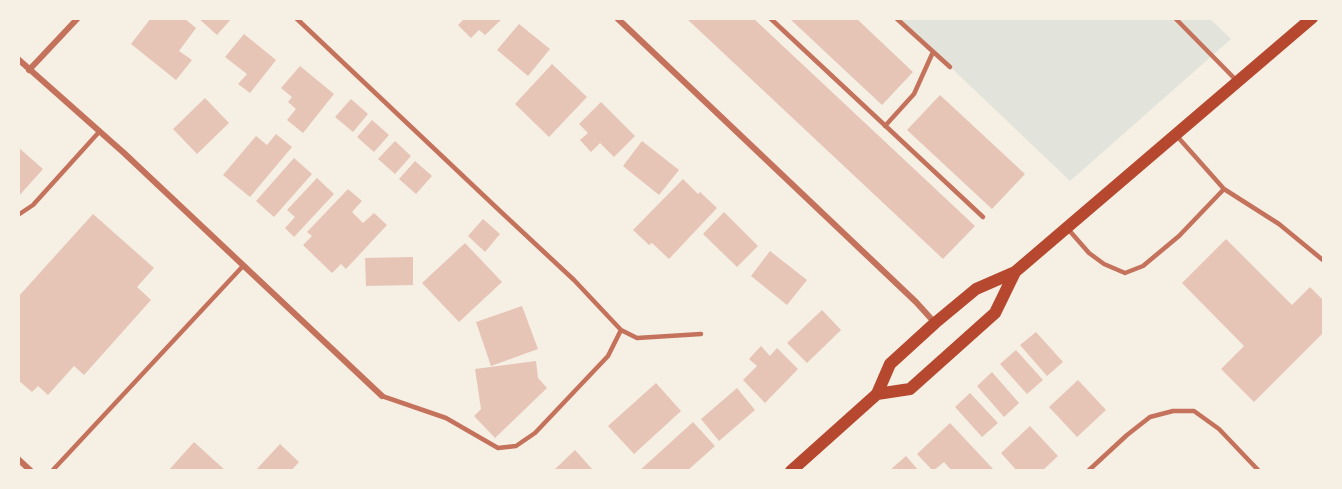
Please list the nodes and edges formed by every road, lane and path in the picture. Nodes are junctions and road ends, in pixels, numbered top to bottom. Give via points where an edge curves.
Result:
1 (78, 18) edge
2 (296, 18) edge
3 (617, 18) edge
4 (770, 18) edge
5 (896, 18) edge
6 (1175, 18) edge
7 (1312, 18) edge
8 (933, 52) junction
9 (18, 59) edge
10 (950, 67) dead end
11 (29, 70) junction
12 (1238, 82) junction
13 (885, 126) junction
14 (99, 132) junction
15 (1176, 135) junction
16 (1224, 189) junction
17 (18, 214) edge
18 (983, 217) dead end
19 (1067, 228) junction
20 (1324, 261) edge
21 (243, 266) junction
22 (1015, 272) junction
23 (935, 323) junction
24 (621, 330) junction
25 (701, 334) dead end
26 (877, 394) junction
27 (382, 396) joint
28 (18, 459) edge
29 (31, 471) edge
30 (52, 471) edge
31 (791, 471) edge
32 (1088, 471) edge
33 (1258, 471) edge

1 - 11 street
2 - 24 lane via 574,280
3 - 23 street
4 - 13 lane
5 - 8 lane
6 - 12 lane
7 - 12 main road
8 - 10 lane
8 - 13 lane via 914,94
9 - 11 street
11 - 14 street
12 - 15 main road
13 - 18 lane
14 - 17 lane via 33,205
14 - 21 street
15 - 16 lane
15 - 19 main road
16 - 19 lane via 1179,236 1143,266 1125,273 1089,253
16 - 20 lane via 1279,224
19 - 22 main road
21 - 27 street
21 - 30 lane
22 - 23 main road via 976,289
22 - 26 main road via 995,313 910,389
23 - 26 main road via 890,364
24 - 25 lane via 637,338
24 - 27 lane via 608,356 535,433 516,446 498,448 446,418
26 - 31 main road
28 - 29 street
32 - 33 lane via 1150,417 1194,411 1219,429

